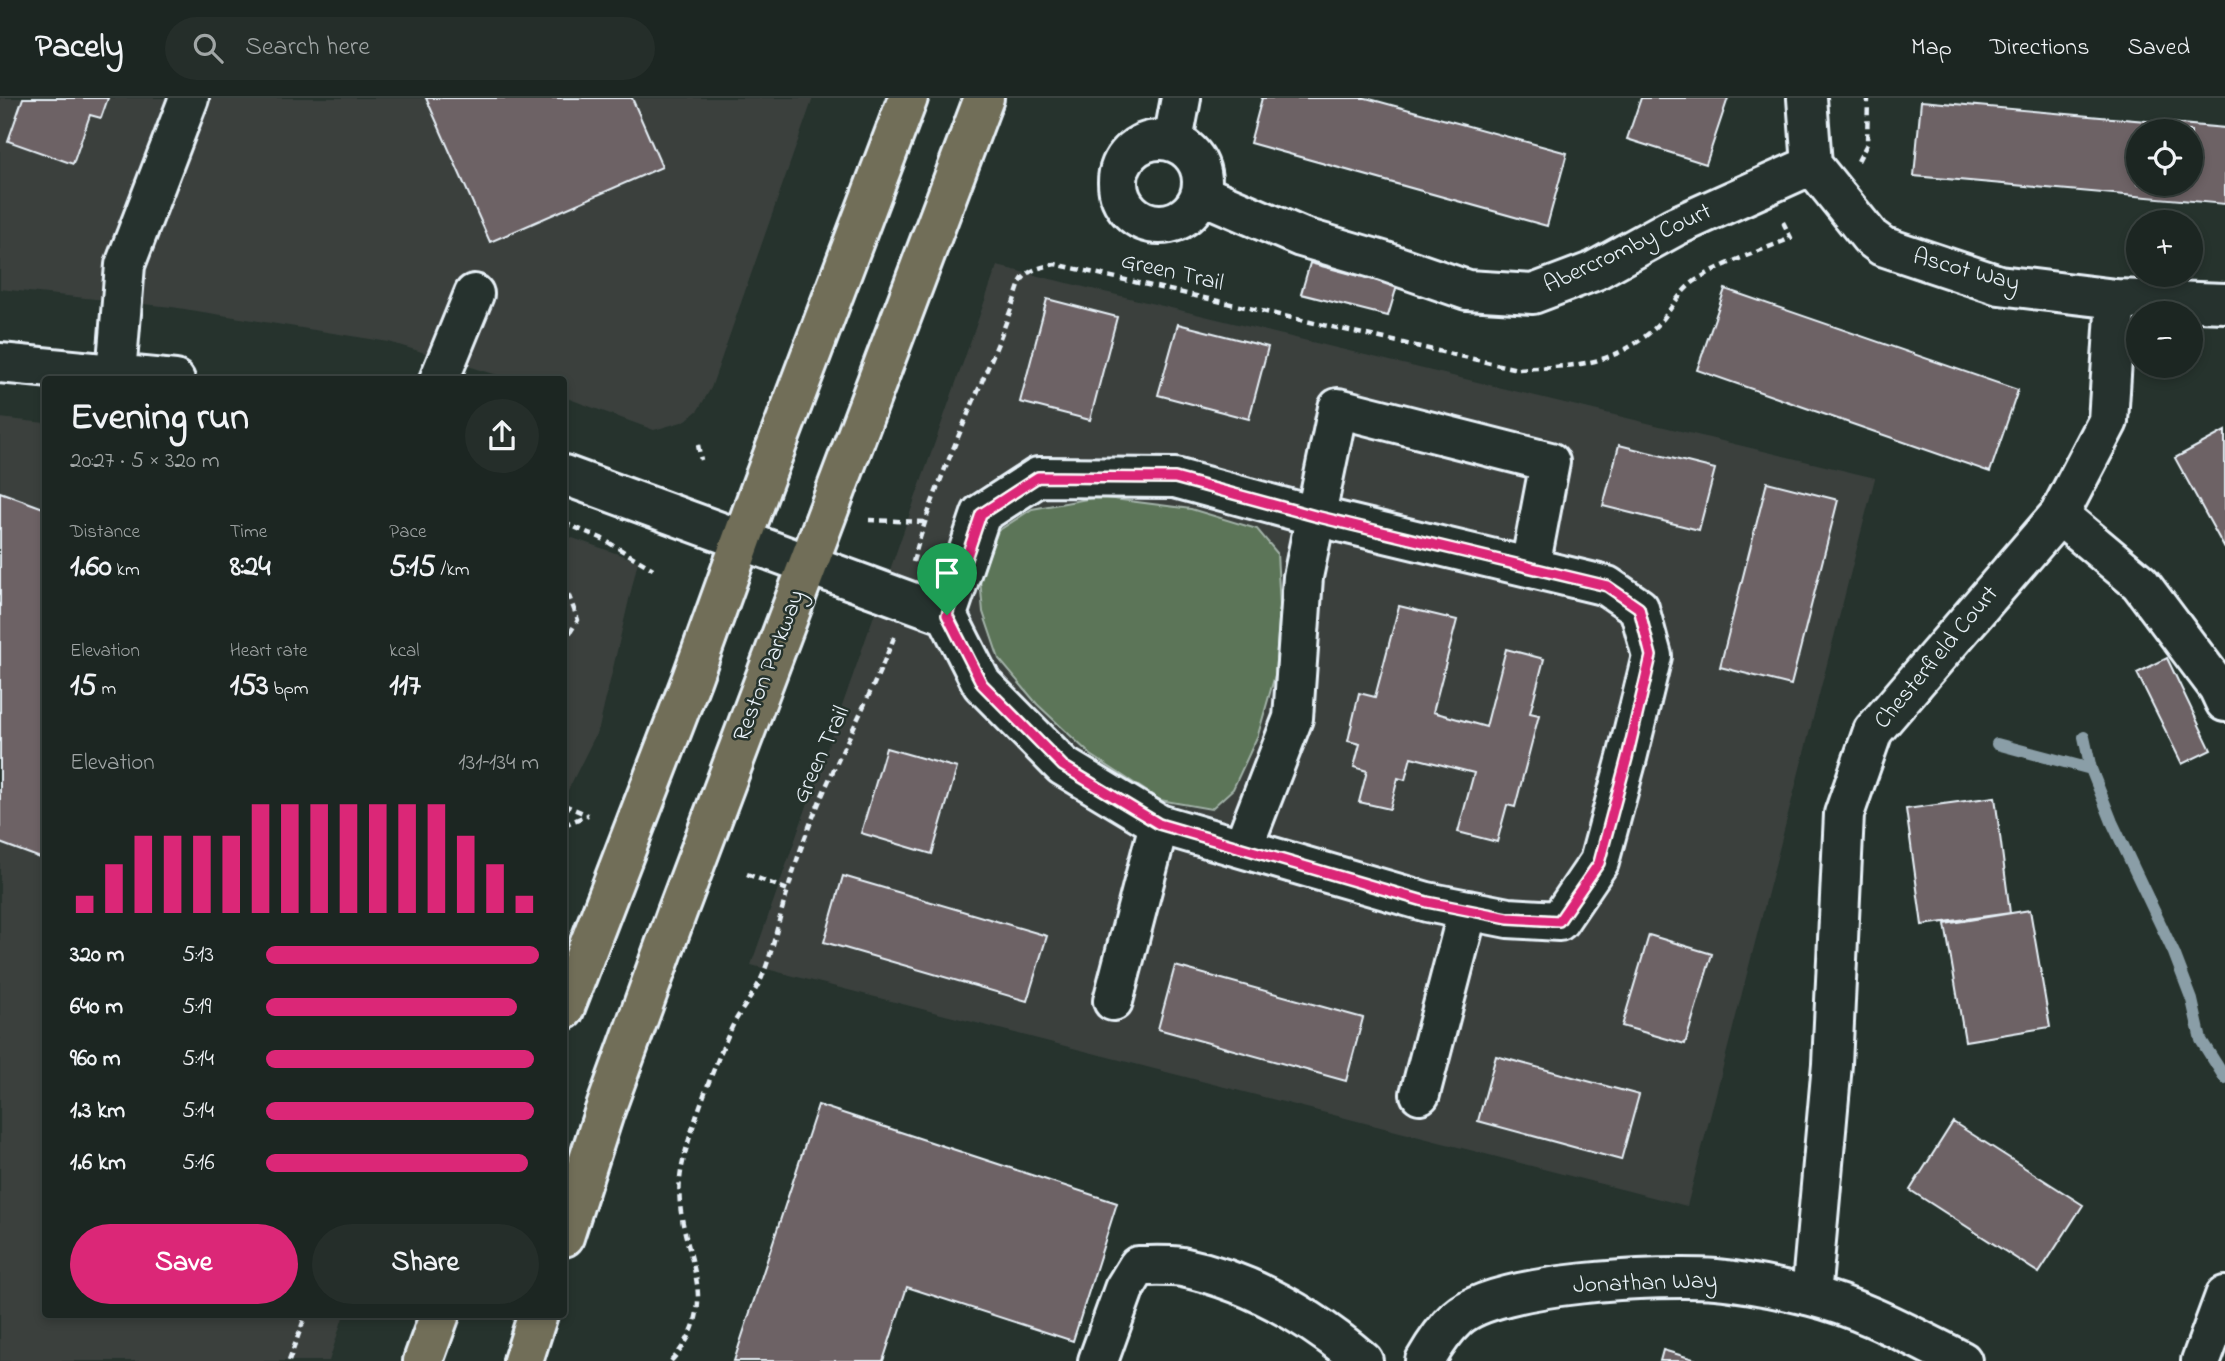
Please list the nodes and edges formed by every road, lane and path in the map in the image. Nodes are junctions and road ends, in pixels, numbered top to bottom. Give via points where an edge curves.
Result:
1 (189, 98) edge
2 (908, 98) edge
3 (984, 98) edge
4 (1181, 98) edge
5 (1807, 98) edge
6 (1868, 98) edge
7 (1173, 141) junction
8 (1822, 177) junction
9 (1201, 194) junction
10 (474, 294) dead end
11 (2116, 299) junction
12 (2225, 303) edge
13 (0, 362) edge
14 (116, 374) junction
15 (136, 376) edge
16 (441, 376) edge
17 (698, 445) dead end
18 (701, 460) dead end
19 (567, 476) edge
20 (2059, 515) junction
21 (1315, 516) junction
22 (870, 520) dead end
23 (924, 522) junction
24 (567, 524) edge
25 (743, 538) junction
26 (808, 563) junction
27 (1530, 567) junction
28 (653, 569) dead end
29 (567, 591) edge
30 (903, 598) junction
31 (947, 615) junction
32 (567, 637) edge
33 (2225, 702) edge
34 (567, 806) edge
35 (567, 824) edge
36 (1159, 824) junction
37 (1243, 848) junction
38 (747, 874) dead end
39 (788, 890) junction
40 (1468, 910) junction
41 (567, 1002) edge
42 (1113, 1002) dead end
43 (1420, 1094) dead end
44 (567, 1228) edge
45 (1811, 1296) junction
46 (2225, 1296) edge
47 (305, 1318) edge
48 (438, 1318) edge
49 (537, 1318) edge
50 (289, 1361) edge
51 (423, 1361) edge
52 (523, 1361) edge
53 (671, 1361) edge
54 (1098, 1361) edge
55 (1363, 1361) edge
56 (1425, 1361) edge
57 (1962, 1361) edge
58 (2201, 1361) edge

1 - 14 street via 125,265
2 - 25 main road
3 - 26 main road, Reston Parkway
4 - 7 street
5 - 8 street
6 - 8 path, Green Trail via 1867,144 1846,181
7 - 9 street via 1191,152 1202,172
7 - 9 street via 1150,141 1131,151 1120,169 1119,192 1129,211 1149,223 1171,223 1190,212
8 - 9 street, Abercromby Court via 1674,227 1594,271 1533,294 1467,290 1301,237
8 - 11 street, Ascot Way via 1870,237 1902,254 1999,285
8 - 23 path, Green Trail via 1783,224 1791,238 1696,280 1675,298 1657,326 1605,361 1563,367 1517,369 1055,264 1034,269 1020,283 994,358 960,428
10 - 16 street
11 - 12 street, Ascot Way
11 - 20 street, Chesterfield Court via 2108,421
13 - 14 street
14 - 15 street
17 - 18 path
19 - 25 street
20 - 33 street via 2140,583
20 - 45 street, Chesterfield Court via 1873,731 1843,814 1832,1064
21 - 27 street
21 - 27 street via 1338,408 1550,463
21 - 31 street via 1175,478 1038,477 981,514
21 - 37 street via 1303,577 1293,718
22 - 23 path
23 - 30 path, Green Trail
24 - 28 path
25 - 26 street
25 - 41 main road
26 - 30 street
26 - 44 main road, Reston Parkway via 613,1088
27 - 40 street via 1607,586 1639,608 1651,656 1599,863 1559,921
29 - 32 path via 578,620
30 - 31 street
30 - 39 path, Green Trail via 895,636 821,796
31 - 36 street via 982,684 1063,766
34 - 35 path via 588,815
36 - 37 street
36 - 42 street
37 - 40 street
38 - 39 path
39 - 53 path, Green Trail via 761,978 734,1024 680,1176 678,1205 700,1300 693,1329
40 - 43 street
45 - 56 street, Jonathan Way via 1716,1279 1536,1289 1496,1298 1458,1317
45 - 57 street, Jonathan Way via 1868,1315
46 - 58 street
47 - 50 path
48 - 51 main road
49 - 52 main road
54 - 55 street via 1124,1289 1138,1266 1180,1267 1254,1290 1324,1328

